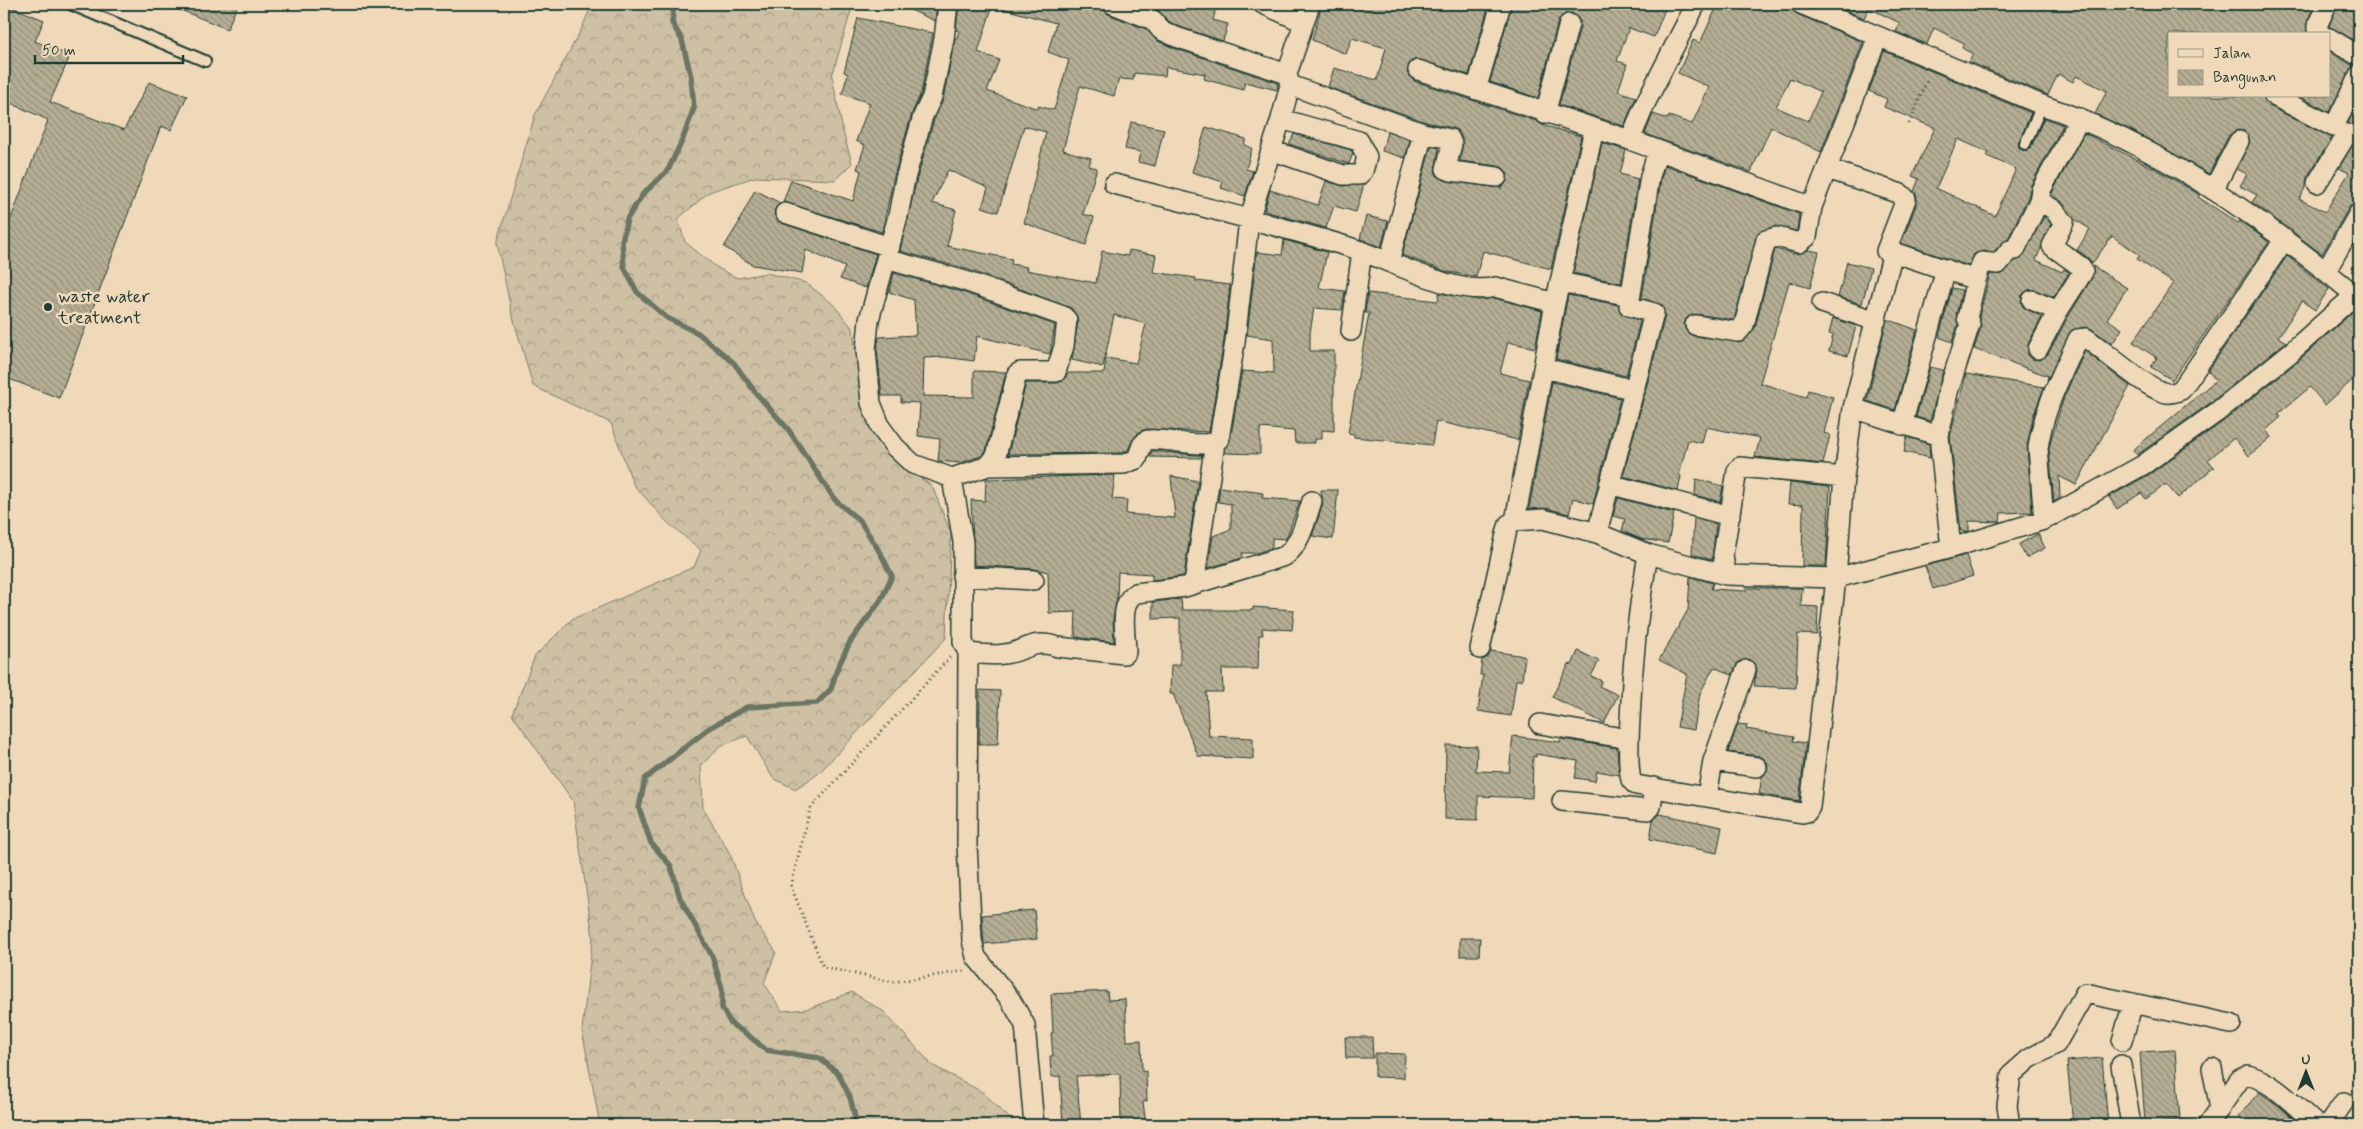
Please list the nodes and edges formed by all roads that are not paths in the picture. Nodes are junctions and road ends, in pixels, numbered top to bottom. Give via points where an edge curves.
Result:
1 (70, 4) edge
2 (948, 4) edge
3 (1113, 4) edge
4 (1263, 4) edge
5 (1310, 4) edge
6 (1501, 4) edge
7 (1696, 4) edge
8 (1801, 4) edge
9 (2327, 4) edge
10 (1303, 22) junction
11 (1569, 24) dead end
12 (2318, 32) edge
13 (1878, 36) junction
14 (2330, 39) edge
15 (2359, 56) edge
16 (205, 62) dead end
17 (1418, 70) dead end
18 (2359, 75) edge
19 (1288, 80) junction
20 (1476, 90) junction
21 (2278, 98) edge
22 (2042, 105) junction
23 (1545, 114) junction
24 (2080, 118) junction
25 (1282, 119) junction
26 (1594, 129) junction
27 (1423, 133) junction
28 (2347, 134) edge
29 (1630, 140) junction
30 (2239, 141) dead end
31 (2025, 144) dead end
32 (1271, 150) junction
33 (1658, 151) junction
34 (1828, 170) junction
35 (1497, 177) dead end
36 (2317, 183) dead end
37 (1114, 184) dead end
38 (2213, 190) junction
39 (2039, 201) junction
40 (1812, 207) junction
41 (785, 213) dead end
42 (2359, 213) edge
43 (1249, 220) junction
44 (2285, 239) junction
45 (1362, 251) junction
46 (1893, 252) junction
47 (888, 253) junction
48 (1389, 262) junction
49 (1946, 269) junction
50 (2326, 271) junction
51 (1976, 280) junction
52 (1560, 282) junction
53 (2357, 294) edge
54 (1630, 296) junction
55 (2032, 300) dead end
56 (1555, 303) junction
57 (1822, 303) dead end
58 (2058, 310) junction
59 (1876, 321) junction
60 (1695, 325) dead end
61 (1352, 331) dead end
62 (2038, 350) dead end
63 (1544, 368) junction
64 (1635, 390) junction
65 (1853, 408) junction
66 (1902, 425) junction
67 (1939, 436) junction
68 (1215, 443) junction
69 (988, 466) junction
70 (1844, 477) junction
71 (952, 478) junction
72 (1609, 484) junction
73 (1312, 501) dead end
74 (1730, 516) junction
75 (2044, 520) junction
76 (1515, 521) junction
77 (1597, 533) junction
78 (1951, 548) junction
79 (1648, 554) junction
80 (1726, 575) junction
81 (962, 576) junction
82 (1836, 578) junction
83 (1034, 580) dead end
84 (1194, 584) junction
85 (966, 648) junction
86 (1480, 649) dead end
87 (1746, 670) dead end
88 (1540, 724) dead end
89 (1629, 739) junction
90 (1712, 761) junction
91 (1757, 767) dead end
92 (1654, 787) junction
93 (1707, 797) junction
94 (1562, 801) dead end
95 (2132, 1003) junction
96 (2231, 1024) dead end
97 (2122, 1041) dead end
98 (2121, 1065) dead end
99 (2212, 1068) dead end
100 (2344, 1102) dead end
101 (2220, 1109) junction
102 (1034, 1125) edge
103 (2010, 1125) edge
104 (2131, 1125) edge
105 (2208, 1125) edge
106 (2317, 1125) edge
107 (2328, 1125) edge

1 - 16 lane
2 - 47 street via 932,97 921,123
3 - 19 street via 1153,20 1162,30 1176,37
4 - 10 street
5 - 10 street
6 - 20 street
7 - 29 street
8 - 13 street
9 - 12 street via 2317,26
10 - 19 street
11 - 23 street
13 - 22 street
13 - 34 street
14 - 15 street
17 - 20 street
18 - 28 street
19 - 25 street
19 - 27 street
20 - 23 street
21 - 28 street
22 - 24 street
22 - 31 lane
23 - 26 street
24 - 38 street
24 - 39 street via 2041,190
25 - 32 street
25 - 32 street via 1359,141 1367,157 1363,171 1359,175 1343,175
26 - 29 street
26 - 52 street
27 - 35 street via 1450,139 1452,144 1446,169 1451,172
27 - 48 street
28 - 36 street
29 - 33 street
30 - 38 street
32 - 43 street
33 - 40 street
33 - 54 street via 1650,176
34 - 40 street
34 - 46 street via 1904,196 1906,199 1886,251
37 - 43 street
38 - 44 street
39 - 51 street via 2015,250 2010,250 1998,264 1982,262
39 - 58 street via 2053,209 2064,222 2052,246 2082,267 2084,272
40 - 60 street via 1804,241 1799,243 1777,237 1766,240 1742,329 1738,332
41 - 47 street
42 - 50 street
43 - 45 street
43 - 68 street via 1221,434
44 - 50 street
44 - 75 street via 2176,392 2168,393 2154,387 2086,338 2078,339 2052,397 2038,448
45 - 48 street
45 - 61 street
46 - 49 street
46 - 59 street
47 - 69 street via 1067,320 1056,372 1017,374 996,456
47 - 71 street via 867,331 871,403 881,428 912,464
48 - 56 street via 1417,275 1471,288 1495,287
49 - 51 street
49 - 66 street
50 - 53 street
51 - 67 street via 1967,318 1970,324 1948,392
52 - 54 street
52 - 56 street
53 - 75 street via 2210,418 2143,465
54 - 64 street via 1628,306 1654,313
55 - 58 street
56 - 63 street
57 - 59 street
58 - 62 street
59 - 65 street
63 - 64 street
63 - 76 street
64 - 72 street
65 - 66 street
65 - 70 street
66 - 67 street
67 - 78 street
68 - 69 street via 1147,440 1137,459 1124,464
68 - 84 street
69 - 71 street
70 - 74 street via 1740,467
70 - 82 street
71 - 81 street via 963,542
72 - 74 street
72 - 77 street
73 - 84 street via 1302,532 1290,552
74 - 80 street via 1723,555
75 - 78 street
76 - 77 street via 1544,519
76 - 86 street via 1507,530
77 - 79 street
78 - 82 street
79 - 80 street
79 - 89 street via 1632,664
80 - 82 street
81 - 83 street
81 - 85 street
82 - 93 street via 1809,810 1802,814
84 - 85 street via 1130,596 1125,604 1124,654 1058,647 1048,643 1025,646 1004,654
85 - 102 street via 967,844 972,940 976,958 1010,999 1025,1025
87 - 90 street
88 - 89 street
89 - 92 street via 1631,780 1636,785
90 - 91 street
90 - 93 street
92 - 93 street
92 - 94 street via 1648,810
95 - 96 street
95 - 97 street
95 - 103 street via 2085,993 2056,1044 2029,1059 2011,1075 2007,1106
98 - 104 street
99 - 101 street
100 - 107 street
101 - 105 street
101 - 106 street via 2240,1079 2248,1075 2275,1089

